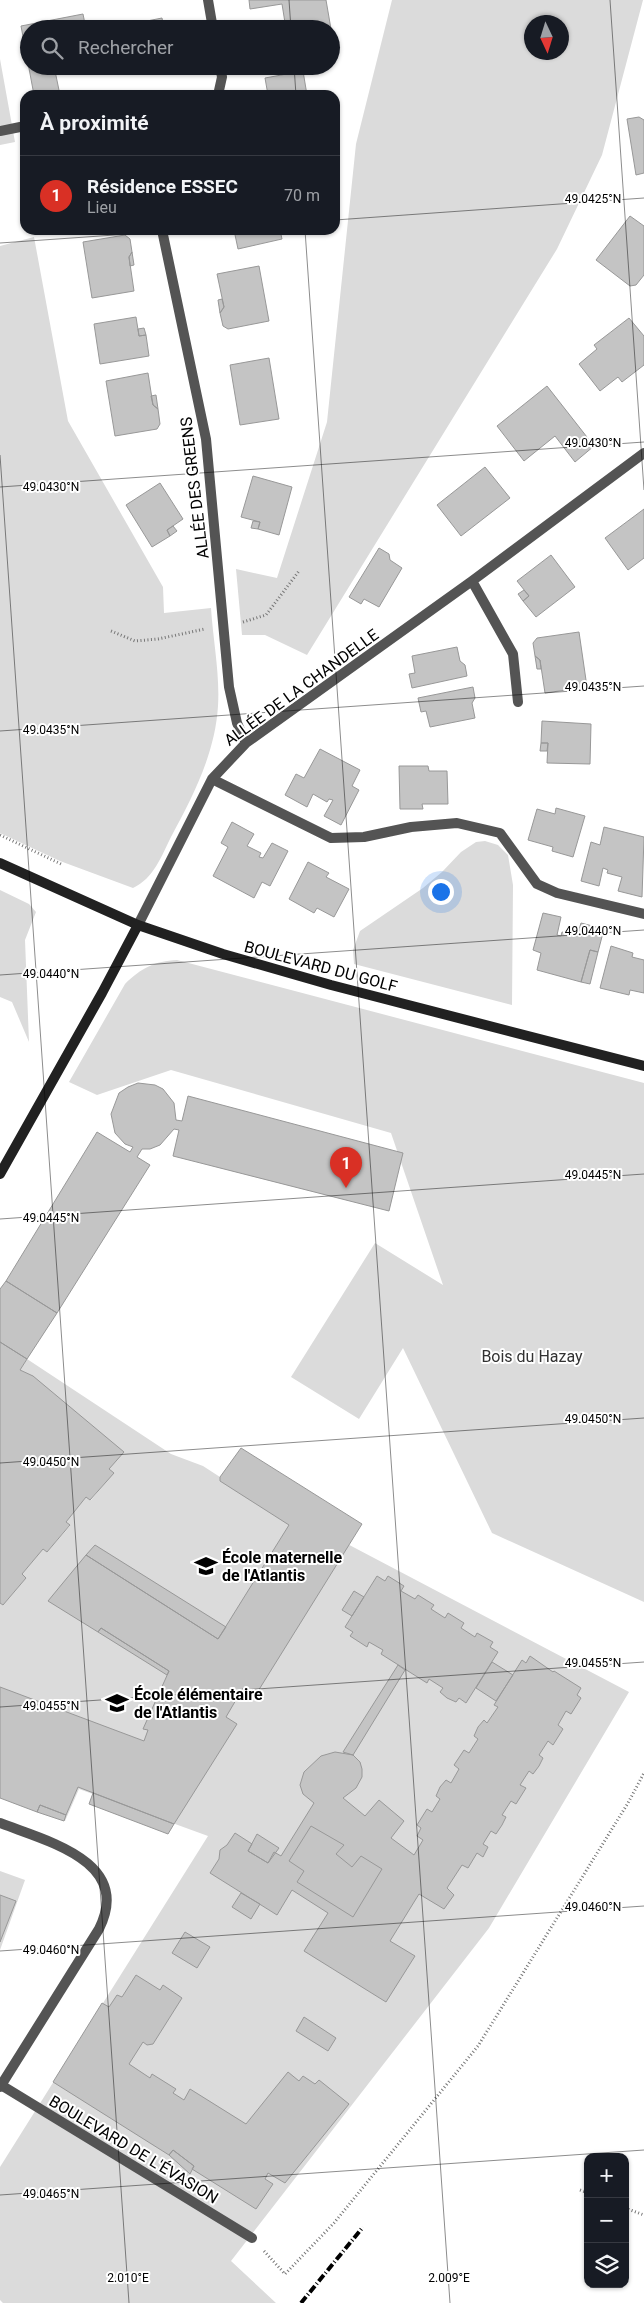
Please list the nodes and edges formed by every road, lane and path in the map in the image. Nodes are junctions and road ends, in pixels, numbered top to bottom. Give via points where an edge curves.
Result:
1 (208, 0) edge
2 (211, 20) edge
3 (222, 75) edge
4 (219, 90) edge
5 (20, 127) edge
6 (0, 132) edge
7 (163, 235) edge
8 (644, 453) edge
9 (472, 581) junction
10 (518, 702) dead end
11 (246, 742) junction
12 (212, 779) junction
13 (0, 835) edge
14 (0, 863) edge
15 (61, 864) dead end
16 (644, 914) edge
17 (138, 925) junction
18 (644, 1066) edge
19 (0, 1174) edge
20 (644, 1773) edge
21 (0, 1823) edge
22 (0, 2086) edge
23 (580, 2190) dead end
24 (584, 2192) edge
25 (629, 2209) edge
26 (644, 2215) edge
27 (252, 2238) joint

1 - 2 street
3 - 4 street
5 - 6 street
7 - 11 street, ALLÉE DES GREENS via 206,439 229,687 236,723
8 - 9 street, ALLÉE DE LA CHANDELLE
9 - 10 street via 513,654
9 - 11 street, ALLÉE DE LA CHANDELLE
11 - 12 street, ALLÉE DE LA CHANDELLE
12 - 16 street via 331,838 364,837 411,827 457,824 500,833 538,884 557,892
12 - 17 street, ALLÉE DE LA CHANDELLE
13 - 15 path
14 - 17 main road, BOULEVARD DU GOLF
17 - 18 main road, BOULEVARD DU GOLF via 331,986
17 - 19 main road
20 - 27 path via 478,2046 334,2223 285,2274
21 - 22 street via 69,1849 88,1863 105,1886 107,1910 99,1929
22 - 27 street, BOULEVARD DE L'ÉVASION
23 - 24 path
25 - 26 path

